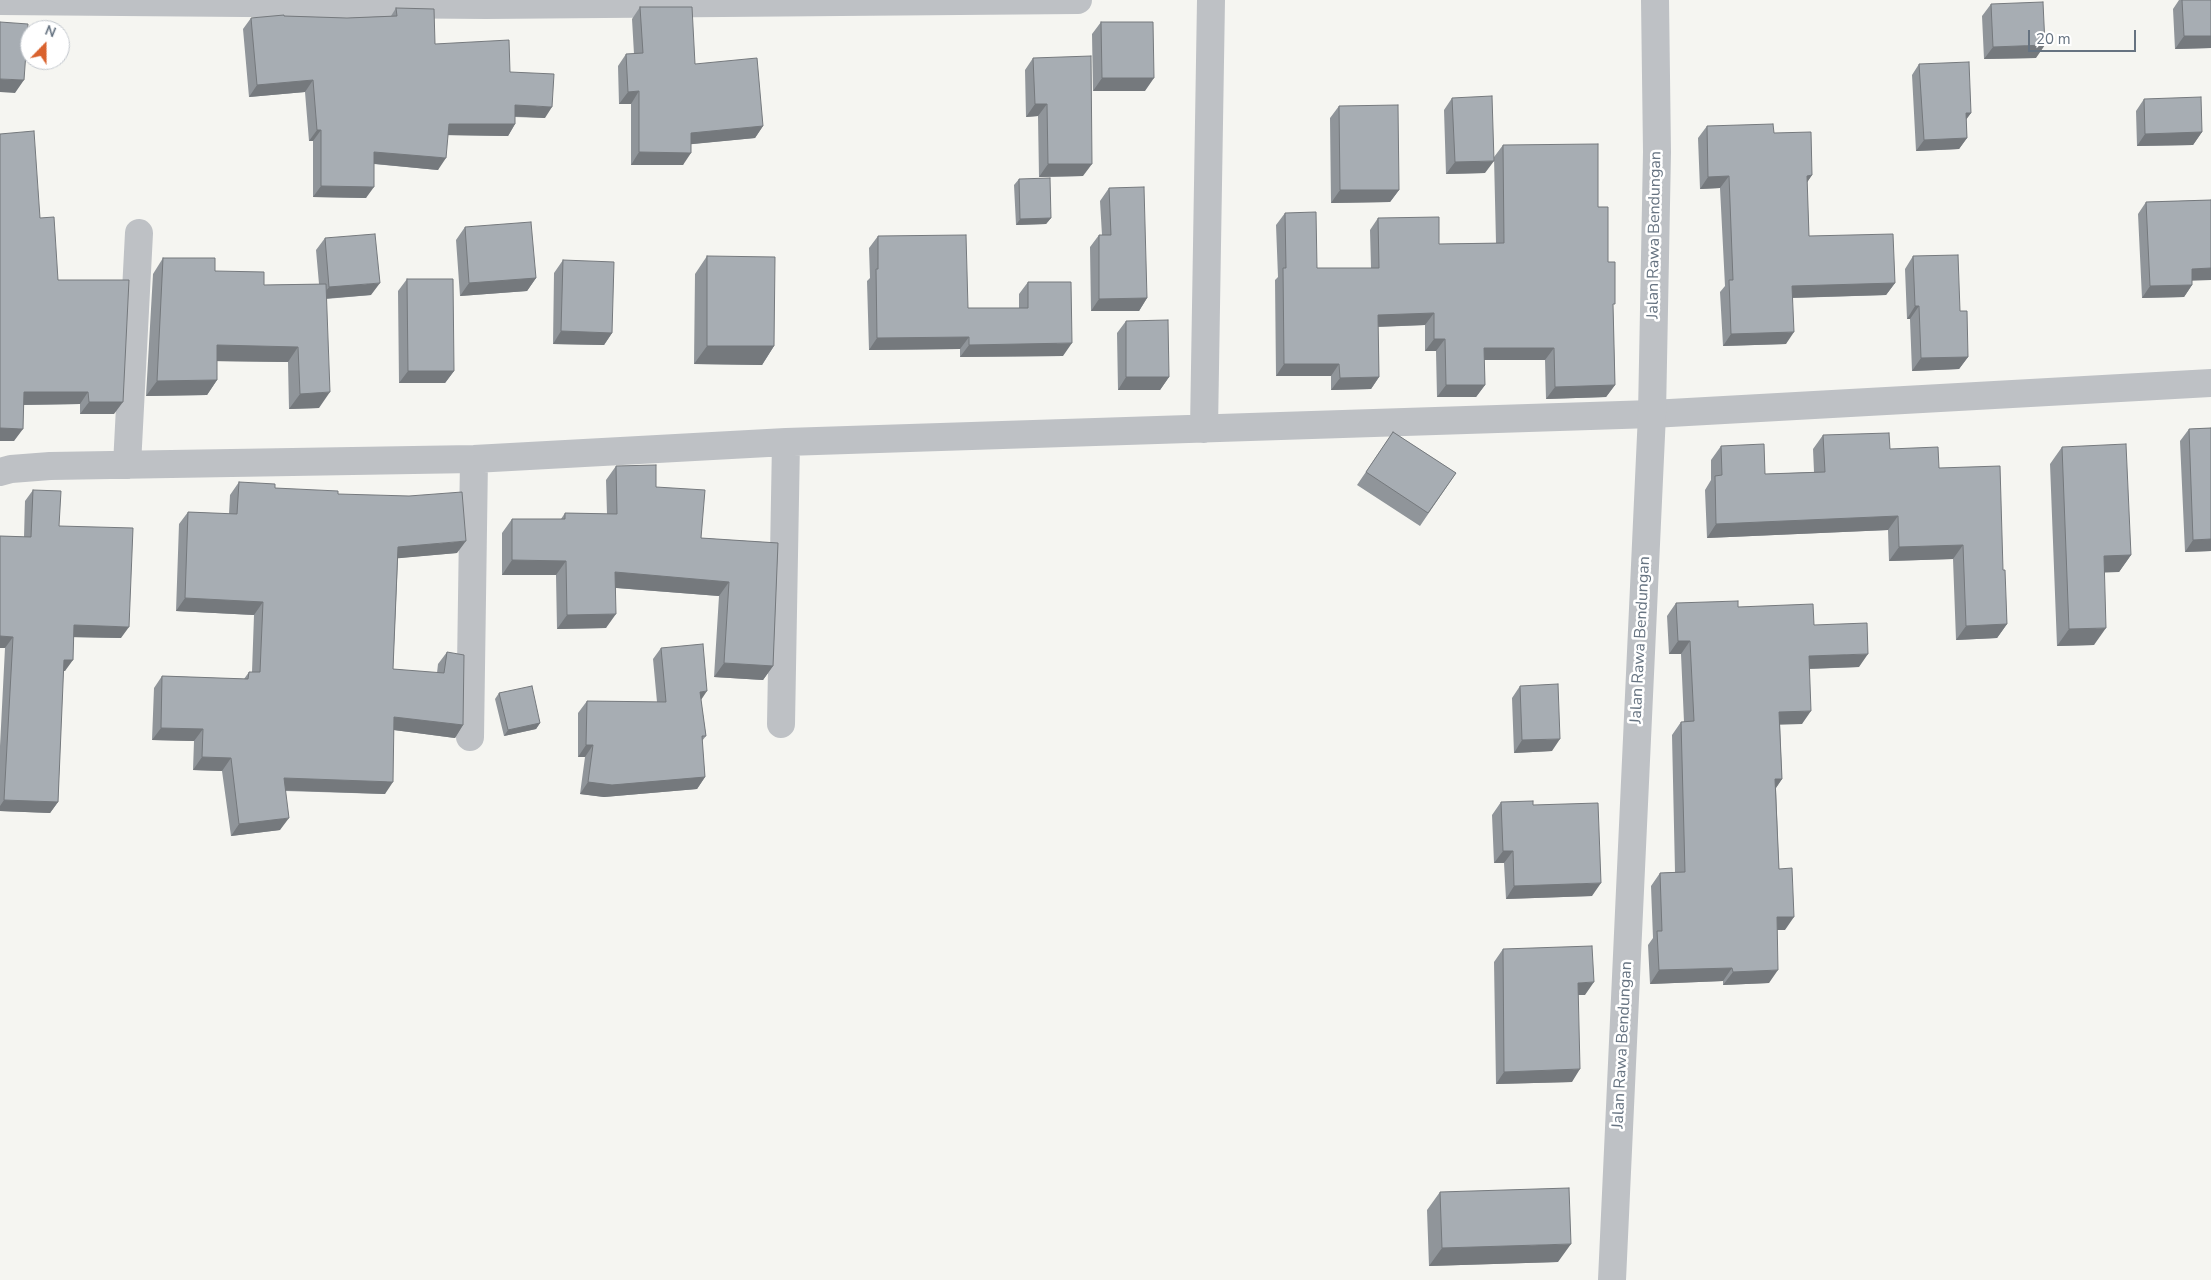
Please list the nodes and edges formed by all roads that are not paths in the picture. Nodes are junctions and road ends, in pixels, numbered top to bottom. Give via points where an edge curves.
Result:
1 (1078, 0) edge
2 (1211, 0) edge
3 (1655, 0) edge
4 (0, 1) edge
5 (139, 233) dead end
6 (2211, 383) edge
7 (1652, 414) junction
8 (1204, 429) junction
9 (786, 442) junction
10 (474, 459) junction
11 (127, 465) junction
12 (0, 472) edge
13 (781, 724) dead end
14 (470, 737) dead end
15 (1612, 1280) edge

1 - 4 street via 496,5
2 - 8 street
3 - 7 street, Jalan Rawa Bendungan
5 - 11 street
6 - 7 street
7 - 8 street
7 - 15 street, Jalan Rawa Bendungan
8 - 9 street
9 - 10 street
9 - 13 street
10 - 11 street
10 - 14 street
11 - 12 street via 50,466

